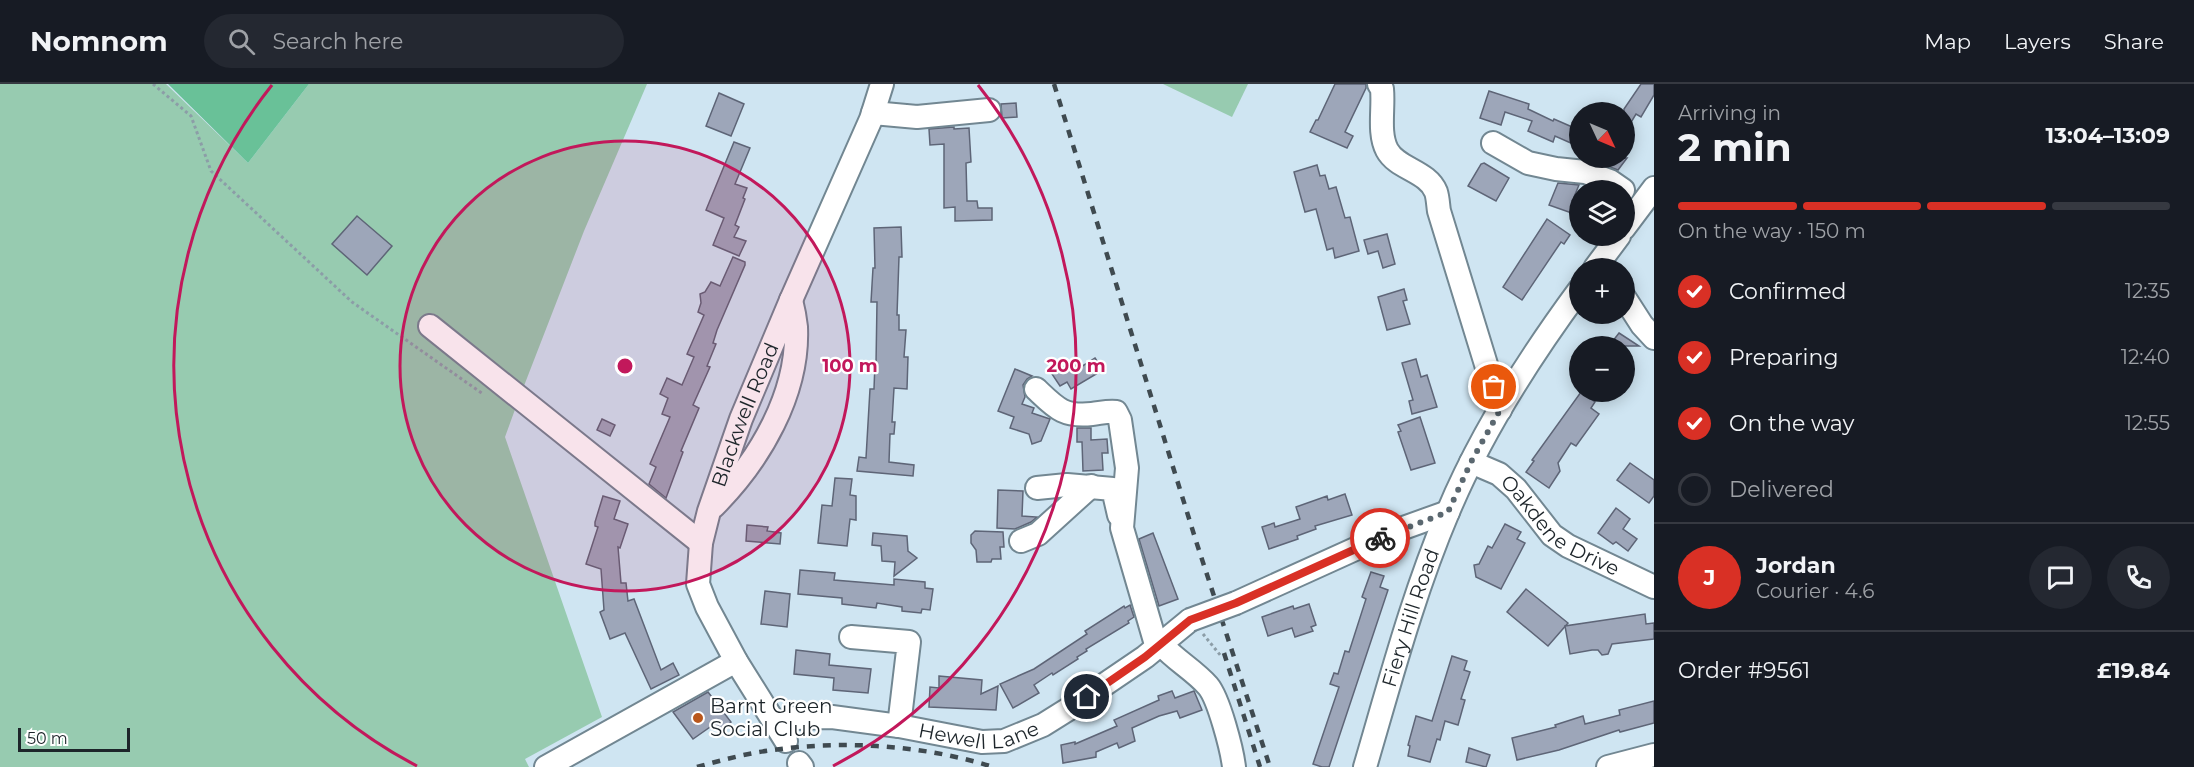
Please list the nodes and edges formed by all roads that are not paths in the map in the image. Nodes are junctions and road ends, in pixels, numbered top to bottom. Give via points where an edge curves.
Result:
1 (882, 84) edge
2 (1379, 84) edge
3 (989, 110) dead end
4 (873, 112) junction
5 (1493, 143) dead end
6 (1636, 193) edge
7 (791, 300) junction
8 (1569, 304) edge
9 (1635, 314) edge
10 (430, 326) dead end
11 (1654, 338) edge
12 (1036, 389) dead end
13 (1500, 410) junction
14 (1471, 462) junction
15 (1091, 486) junction
16 (1036, 488) dead end
17 (709, 511) junction
18 (1448, 512) junction
19 (1122, 528) junction
20 (1021, 541) dead end
21 (701, 543) junction
22 (1654, 587) edge
23 (851, 637) dead end
24 (1160, 646) junction
25 (736, 661) junction
26 (899, 726) junction
27 (782, 734) joint
28 (1654, 755) edge
29 (1368, 766) edge
30 (546, 767) edge
31 (1234, 767) edge
32 (1608, 767) edge

1 - 4 street, Blackwell Road
2 - 13 street via 1388,152 1431,184 1437,196 1438,211
3 - 4 street via 917,117
4 - 7 street, Blackwell Road
5 - 6 street via 1528,163 1585,172
7 - 17 street, Blackwell Road via 741,419
7 - 17 street via 796,326 787,388 755,456 736,485
8 - 13 street, Fiery Hill Road
9 - 11 street
10 - 21 street
12 - 19 street via 1060,411 1078,415 1116,412 1127,468
13 - 14 street, Fiery Hill Road
14 - 18 street, Fiery Hill Road
14 - 22 street, Oakdene Drive via 1499,474 1552,535 1568,546
15 - 16 street
15 - 19 street via 1113,489
15 - 20 street via 1038,534
17 - 21 street, Blackwell Road
18 - 24 street, Hewell Lane, bridge via 1395,531 1236,603
18 - 29 street, Fiery Hill Road via 1419,589
19 - 24 street
21 - 25 street, Blackwell Road via 698,584
23 - 26 street via 909,642
24 - 26 street, Hewell Lane via 1067,710 1004,741 982,742
24 - 31 street via 1209,688 1221,715
25 - 27 street, Blackwell Road
25 - 30 street
26 - 27 street, Hewell Lane via 832,717 795,718
28 - 32 street

